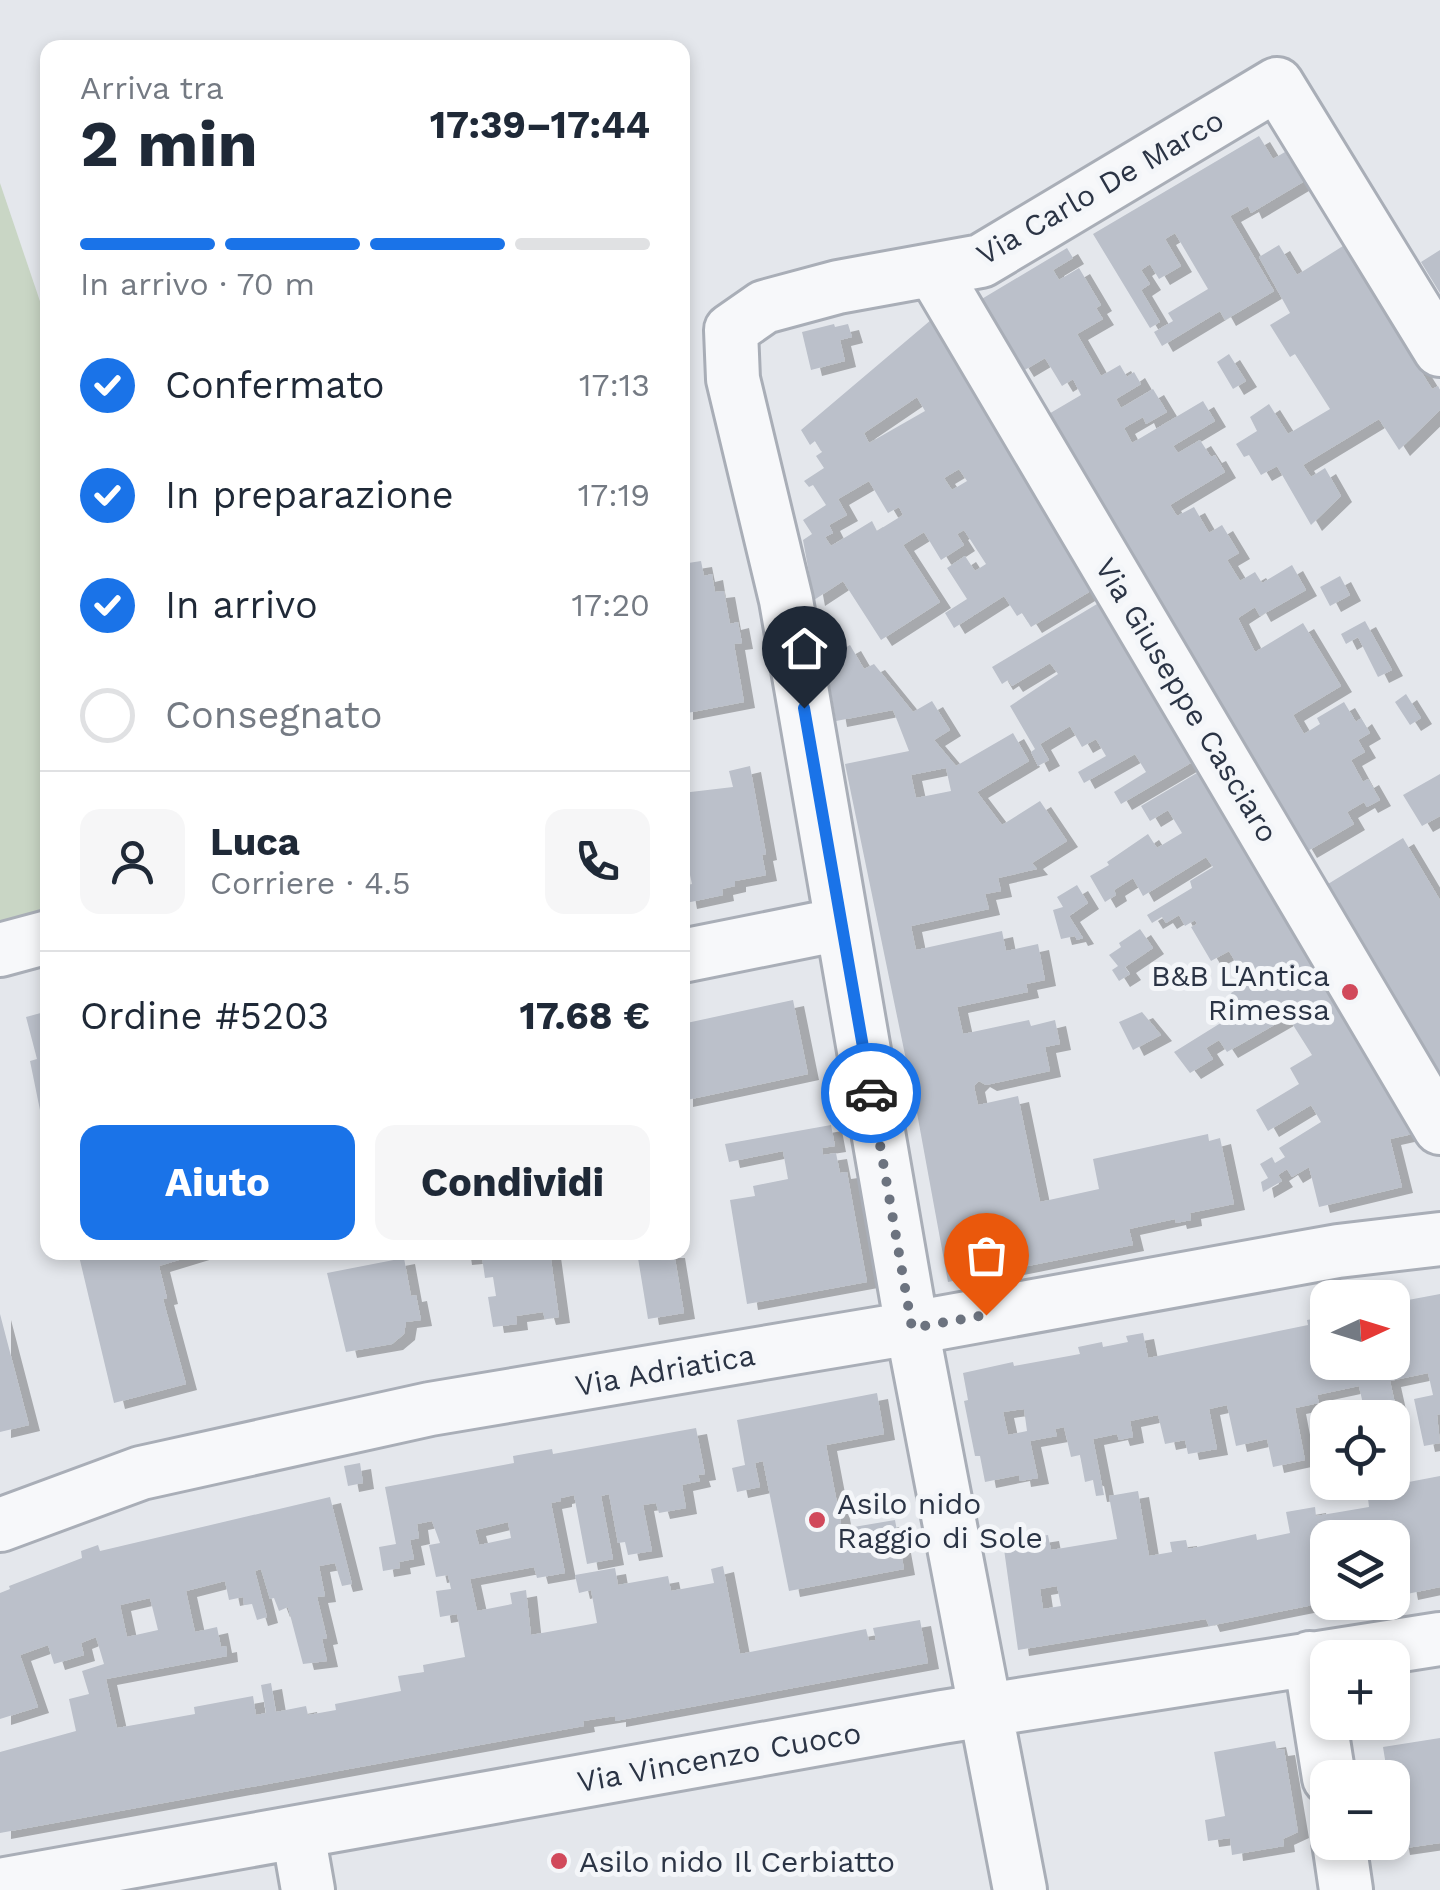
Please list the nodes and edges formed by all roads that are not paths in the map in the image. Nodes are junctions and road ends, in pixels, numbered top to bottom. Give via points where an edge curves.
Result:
1 (934, 272) junction
2 (1440, 350) edge
3 (841, 924) junction
4 (40, 939) edge
5 (0, 950) edge
6 (690, 954) edge
7 (1440, 1128) edge
8 (1440, 1205) edge
9 (1440, 1238) edge
10 (1338, 1251) junction
11 (912, 1328) junction
12 (0, 1525) edge
13 (1440, 1640) edge
14 (1410, 1644) edge
15 (1310, 1658) edge
16 (986, 1710) junction
17 (298, 1833) junction
18 (1342, 1860) edge
19 (0, 1886) edge
20 (308, 1890) edge
21 (1020, 1890) edge
22 (1346, 1890) edge

1 - 2 street, Via Carlo De Marco via 981,261 1277,84
1 - 3 street, Via Carlo De Marco via 764,306 732,330 733,379 786,600
1 - 7 street, Via Giuseppe Casciaro
3 - 6 street
3 - 11 street, Via Carlo De Marco
4 - 5 street
8 - 10 street, Via Adriatica
9 - 10 street, Via Adriatica
10 - 11 street, Via Adriatica
11 - 12 street, Via Adriatica via 430,1409 142,1474
11 - 16 street, Via Carlo De Marco
13 - 14 street, Via Vincenzo Cuoco
15 - 16 street, Via Vincenzo Cuoco
16 - 17 street, Via Vincenzo Cuoco
16 - 21 street, Via Carlo De Marco
17 - 19 street, Via Vincenzo Cuoco
17 - 20 street
18 - 22 street

